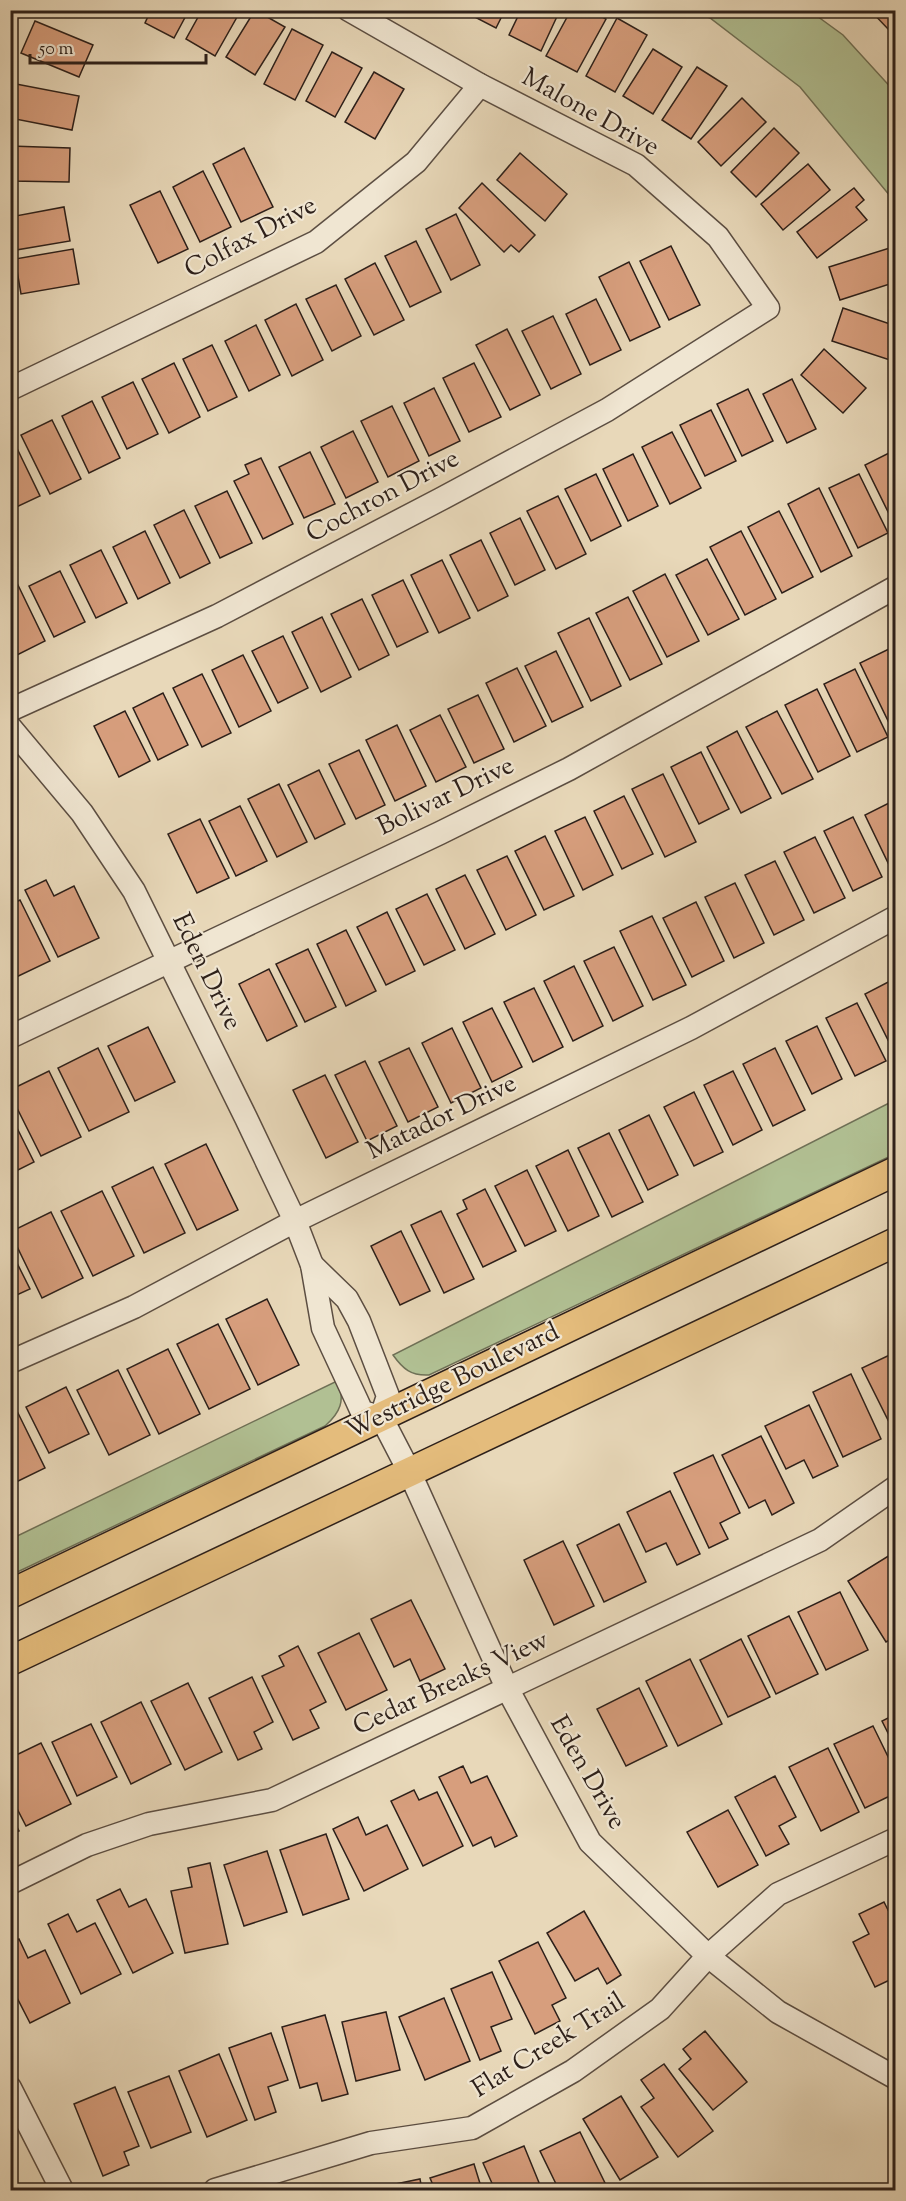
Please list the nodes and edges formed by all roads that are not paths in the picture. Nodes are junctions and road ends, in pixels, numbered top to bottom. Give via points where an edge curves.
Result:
1 (349, 10) edge
2 (480, 84) junction
3 (768, 308) joint
4 (10, 389) edge
5 (896, 587) edge
6 (10, 710) edge
7 (10, 728) edge
8 (896, 917) edge
9 (169, 962) junction
10 (10, 1037) edge
11 (896, 1171) edge
12 (295, 1221) junction
13 (896, 1242) edge
14 (312, 1265) junction
15 (10, 1362) edge
16 (381, 1416) junction
17 (409, 1471) junction
18 (896, 1487) edge
19 (10, 1594) edge
20 (10, 1660) edge
21 (507, 1688) junction
22 (896, 1839) edge
23 (10, 1883) edge
24 (708, 1956) junction
25 (896, 2078) edge
26 (10, 2088) edge
27 (62, 2190) edge
28 (215, 2190) edge

1 - 2 street, Malone Drive
2 - 3 street, Malone Drive via 636,165 718,237
2 - 4 street, Colfax Drive via 416,162 316,242
3 - 6 street, Cochron Drive via 607,410 431,504 217,616
5 - 9 street, Bolivar Drive via 569,769
7 - 9 street, Eden Drive via 82,813 134,891
8 - 12 street, Matador Drive via 691,1028
9 - 10 street, Bolivar Drive
9 - 12 street, Eden Drive
11 - 16 main road, Westridge Boulevard
12 - 14 street, Eden Drive
12 - 15 street, Matador Drive via 134,1307
13 - 17 main road
14 - 16 street, Eden Drive via 347,1299 359,1321 388,1396
14 - 16 street, Eden Drive via 323,1328 362,1412
16 - 17 street, Eden Drive
16 - 19 main road, Westridge Boulevard
17 - 20 main road
17 - 21 street, Eden Drive
18 - 21 street, Cedar Breaks View via 820,1540
21 - 23 street, Cedar Breaks View via 272,1800 149,1824 87,1845
21 - 24 street, Eden Drive via 590,1842
22 - 24 street, Flat Creek Trail via 778,1894
24 - 25 street, Eden Drive via 778,2012
24 - 28 street, Flat Creek Trail via 660,2009 573,2071 472,2128 370,2143
26 - 27 street

